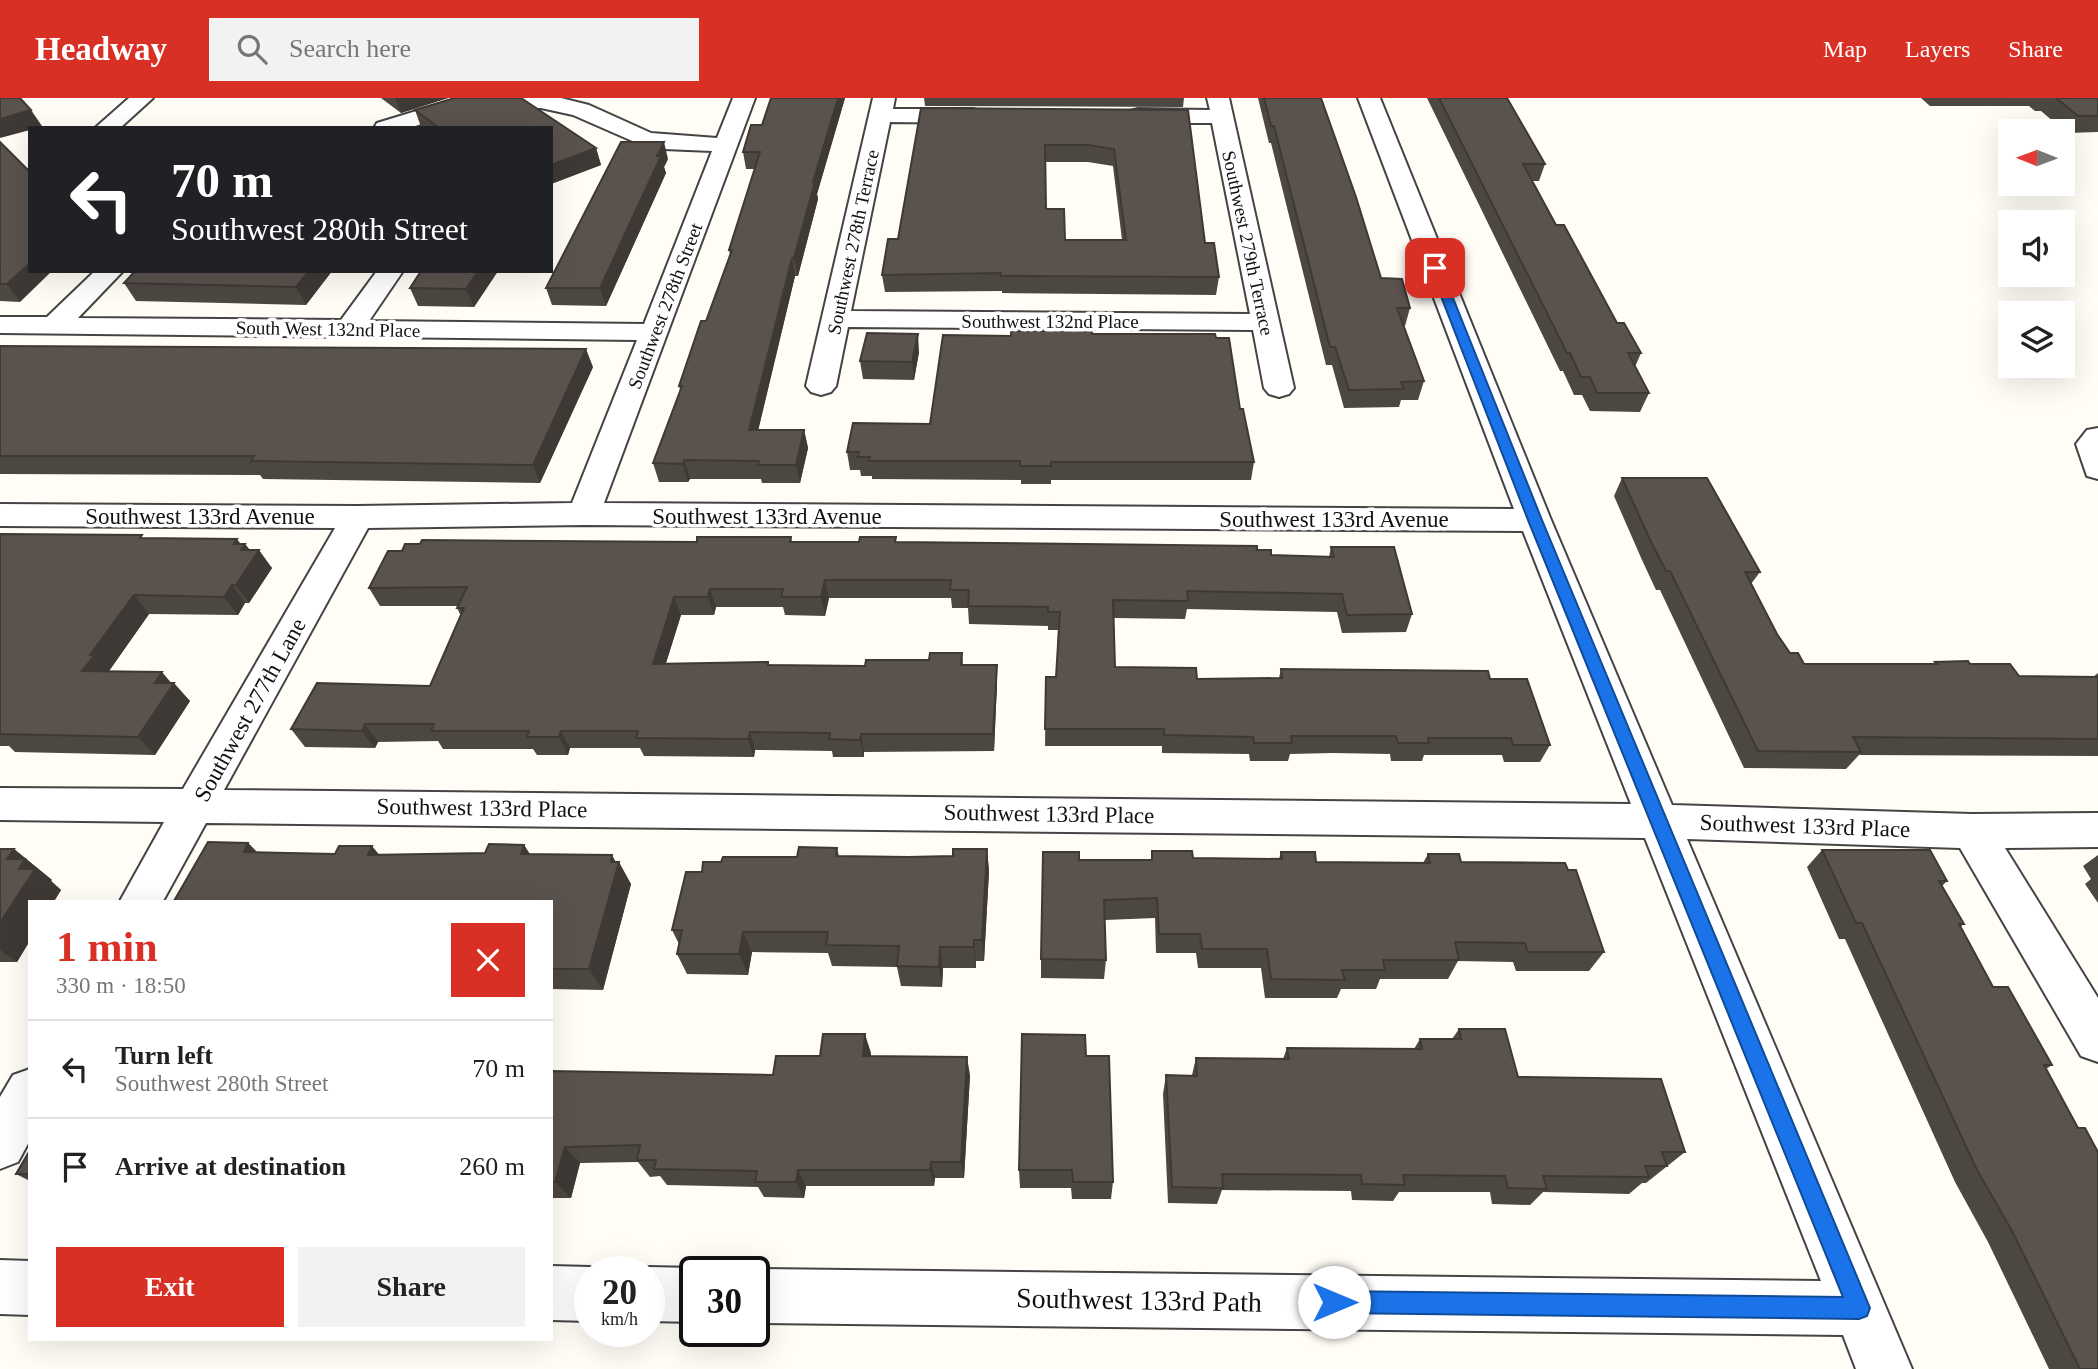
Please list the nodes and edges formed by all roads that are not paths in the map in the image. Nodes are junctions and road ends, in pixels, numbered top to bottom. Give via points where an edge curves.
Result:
1 (142, 98) edge
2 (744, 98) edge
3 (1369, 98) edge
4 (466, 101) edge
5 (882, 107) edge
6 (1220, 107) edge
7 (996, 116) edge
8 (1121, 116) edge
9 (108, 126) edge
10 (391, 126) edge
11 (726, 145) junction
12 (108, 273) edge
13 (389, 273) edge
14 (836, 319) junction
15 (1263, 322) junction
16 (0, 325) edge
17 (54, 326) junction
18 (349, 329) junction
19 (656, 332) junction
20 (821, 386) dead end
21 (1279, 388) dead end
22 (2098, 437) edge
23 (2098, 469) edge
24 (584, 514) junction
25 (0, 515) edge
26 (357, 517) junction
27 (1535, 520) junction
28 (0, 804) edge
29 (197, 805) junction
30 (1658, 821) junction
31 (2098, 830) edge
32 (1972, 831) junction
33 (142, 900) edge
34 (2098, 1040) edge
35 (28, 1095) edge
36 (0, 1143) edge
37 (0, 1287) edge
38 (28, 1287) edge
39 (553, 1293) edge
40 (574, 1294) edge
41 (770, 1296) edge
42 (1859, 1308) junction
43 (1884, 1369) edge

1 - 9 street
2 - 11 street, Southwest 278th Street
3 - 27 street
4 - 10 street
4 - 11 street via 549,102 579,109 620,131 648,139
5 - 7 street
5 - 14 street, Southwest 278th Terrace
6 - 8 street
6 - 15 street, Southwest 279th Terrace
11 - 19 street, Southwest 278th Street
12 - 17 street
13 - 18 street
14 - 15 street, Southwest 132nd Place
14 - 20 street, Southwest 278th Terrace
15 - 21 street, Southwest 279th Terrace
16 - 17 street, South West 132nd Place
17 - 18 street, South West 132nd Place
18 - 19 street, South West 132nd Place
19 - 24 street, Southwest 278th Street
22 - 23 street via 2091,444
24 - 26 street, Southwest 133rd Avenue
24 - 27 street, Southwest 133rd Avenue
25 - 26 street, Southwest 133rd Avenue
26 - 29 street, Southwest 277th Lane
27 - 30 street
28 - 29 street, Southwest 133rd Place
29 - 30 street, Southwest 133rd Place
29 - 33 street, Southwest 277th Lane
30 - 32 street, Southwest 133rd Place
30 - 42 street
31 - 32 street, Southwest 133rd Place
32 - 34 street
35 - 36 street
37 - 38 street
39 - 40 street
41 - 42 street, Southwest 133rd Path
42 - 43 street

